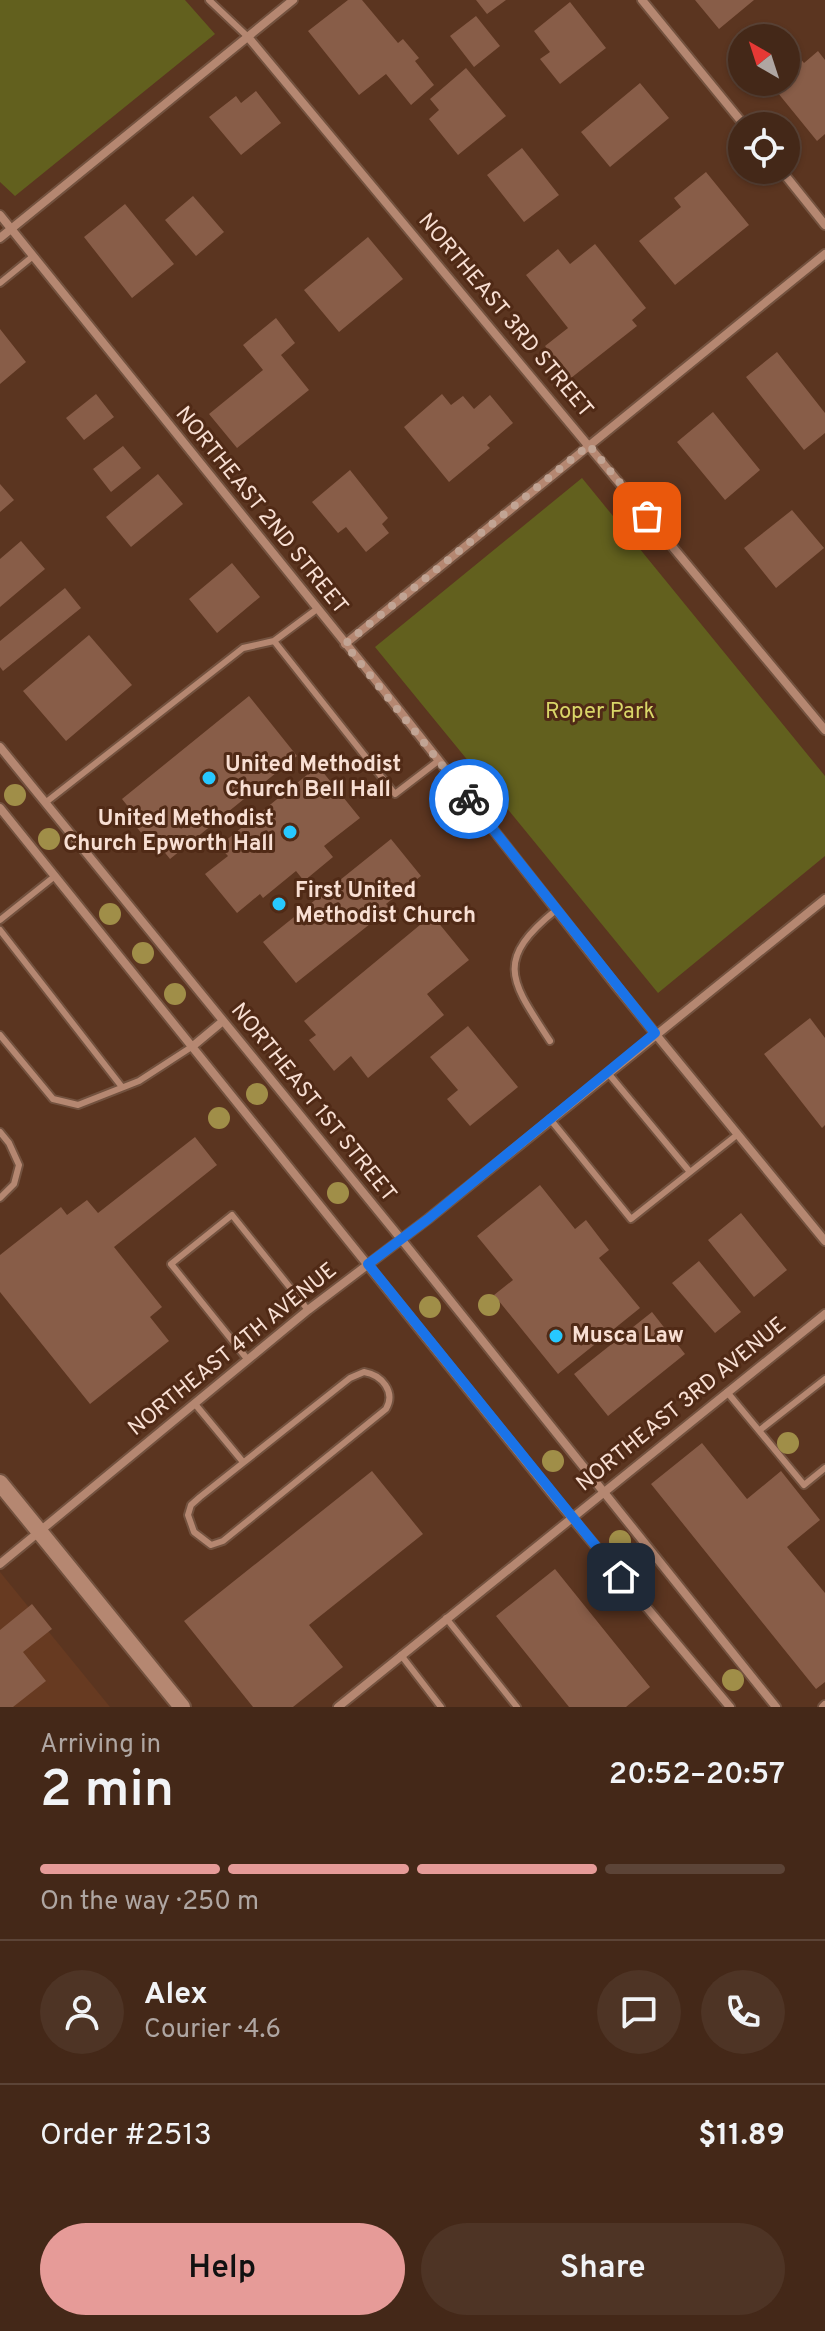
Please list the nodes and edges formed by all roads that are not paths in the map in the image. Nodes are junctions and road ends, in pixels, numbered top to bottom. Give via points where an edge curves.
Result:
1 (209, 0) edge
2 (293, 0) edge
3 (642, 0) edge
4 (248, 37) junction
5 (734, 112) edge
6 (792, 184) edge
7 (0, 215) edge
8 (825, 225) edge
9 (11, 229) junction
10 (0, 238) edge
11 (825, 254) edge
12 (32, 257) junction
13 (0, 283) edge
14 (589, 445) junction
15 (317, 609) junction
16 (274, 641) junction
17 (345, 644) junction
18 (825, 730) edge
19 (0, 747) edge
20 (438, 761) junction
21 (45, 803) junction
22 (0, 808) edge
23 (55, 876) junction
24 (825, 899) edge
25 (556, 910) junction
26 (0, 920) edge
27 (0, 930) edge
28 (223, 1021) junction
29 (655, 1033) junction
30 (0, 1035) edge
31 (550, 1041) dead end
32 (193, 1046) junction
33 (608, 1072) junction
34 (122, 1087) junction
35 (550, 1119) junction
36 (0, 1132) edge
37 (738, 1134) junction
38 (690, 1172) junction
39 (0, 1198) edge
40 (401, 1239) junction
41 (825, 1241) edge
42 (368, 1264) junction
43 (308, 1310) junction
44 (825, 1314) edge
45 (248, 1360) junction
46 (825, 1379) edge
47 (727, 1392) junction
48 (195, 1404) junction
49 (760, 1430) junction
50 (243, 1462) junction
51 (825, 1468) edge
52 (0, 1483) edge
53 (603, 1491) junction
54 (571, 1516) junction
55 (40, 1533) junction
56 (0, 1564) edge
57 (446, 1618) junction
58 (401, 1655) junction
59 (182, 1707) edge
60 (338, 1707) edge
61 (441, 1707) edge
62 (517, 1707) edge
63 (730, 1707) edge
64 (776, 1707) edge

1 - 4 lane
2 - 4 street
3 - 5 street
4 - 9 street
4 - 14 street, NORTHEAST 3RD STREET
6 - 8 street
7 - 9 street, NORTHEAST 2ND STREET
9 - 10 street
9 - 12 street, NORTHEAST 2ND STREET
11 - 14 street
12 - 13 lane
12 - 15 street, NORTHEAST 2ND STREET
14 - 17 street
14 - 18 street, NORTHEAST 3RD STREET
15 - 16 lane
15 - 17 street, NORTHEAST 2ND STREET
16 - 20 lane via 395,794
16 - 21 lane via 243,648
17 - 20 street, NORTHEAST 2ND STREET
19 - 21 street, NORTHEAST 1ST STREET
20 - 25 street, NORTHEAST 2ND STREET
21 - 28 street, NORTHEAST 1ST STREET
22 - 23 street
23 - 26 lane
23 - 32 street
24 - 29 street, NORTHEAST 4TH AVENUE
25 - 29 street, NORTHEAST 2ND STREET
25 - 31 lane via 520,946 513,964 515,983
27 - 34 lane
28 - 32 street
28 - 40 street, NORTHEAST 1ST STREET
29 - 33 street, NORTHEAST 4TH AVENUE
29 - 37 street, NORTHEAST 2ND STREET
30 - 34 lane via 61,1103 78,1105
32 - 34 lane
32 - 42 street
33 - 35 street, NORTHEAST 4TH AVENUE
33 - 38 lane
35 - 38 lane via 631,1219
35 - 40 street, NORTHEAST 4TH AVENUE
36 - 39 lane via 19,1165 14,1184
37 - 38 lane
37 - 41 street, NORTHEAST 2ND STREET
40 - 42 street, NORTHEAST 4TH AVENUE
40 - 53 street, NORTHEAST 1ST STREET
42 - 43 street, NORTHEAST 4TH AVENUE
42 - 54 street
43 - 45 street, NORTHEAST 4TH AVENUE
43 - 45 lane via 232,1215 171,1264
44 - 47 street, NORTHEAST 3RD AVENUE
45 - 48 street, NORTHEAST 4TH AVENUE
46 - 49 lane
47 - 49 lane
47 - 53 street, NORTHEAST 3RD AVENUE
48 - 50 lane
48 - 55 street, NORTHEAST 4TH AVENUE
49 - 51 lane via 804,1485
50 - 50 lane via 191,1505 188,1515 194,1532 211,1545 223,1541 386,1409 388,1390 371,1373 350,1378
52 - 55 main road
53 - 54 street, NORTHEAST 3RD AVENUE
53 - 64 street, NORTHEAST 1ST STREET
54 - 57 street, NORTHEAST 3RD AVENUE
54 - 63 street
55 - 56 street, NORTHEAST 4TH AVENUE
55 - 59 main road
57 - 58 street, NORTHEAST 3RD AVENUE
57 - 62 lane
58 - 60 street, NORTHEAST 3RD AVENUE
58 - 61 lane

